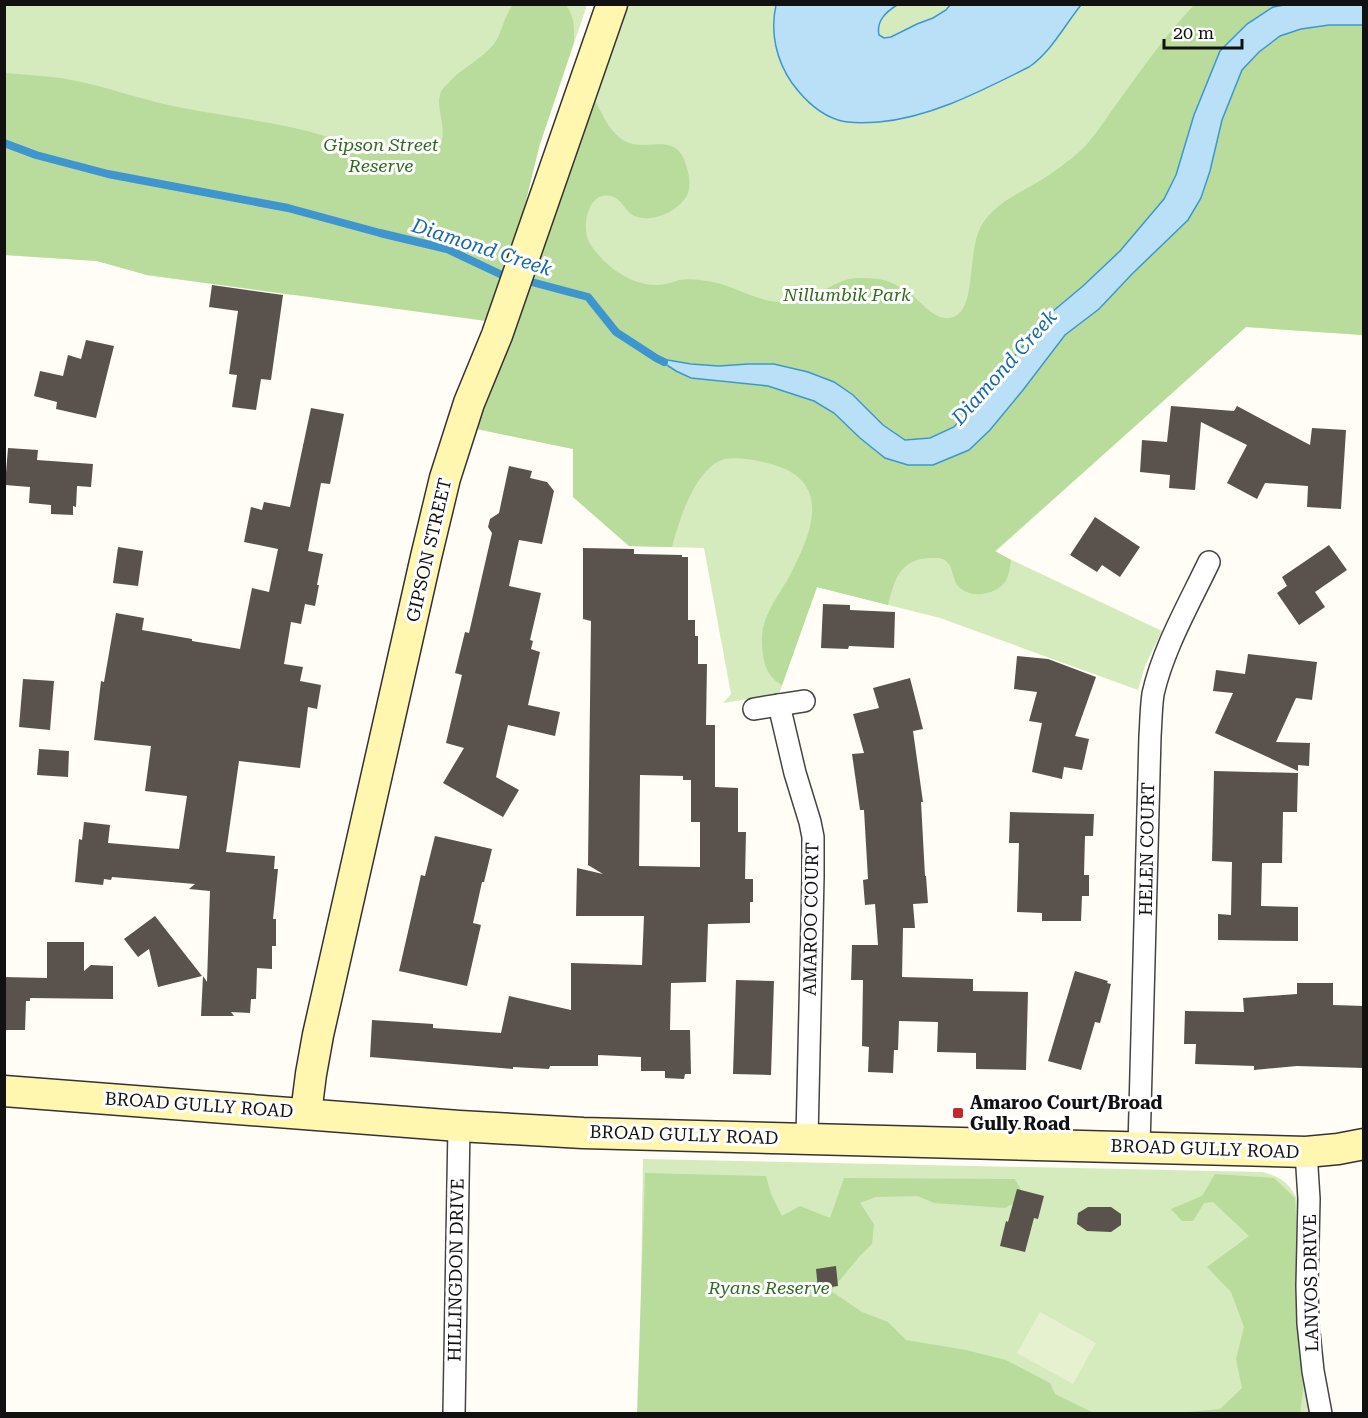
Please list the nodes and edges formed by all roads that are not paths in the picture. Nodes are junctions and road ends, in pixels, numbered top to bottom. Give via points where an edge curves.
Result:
1 (612, 4) edge
2 (1209, 562) dead end
3 (804, 701) dead end
4 (779, 705) junction
5 (754, 709) dead end
6 (4, 1091) edge
7 (306, 1113) junction
8 (459, 1126) junction
9 (807, 1138) junction
10 (1364, 1144) edge
11 (1139, 1147) junction
12 (1306, 1152) junction
13 (454, 1413) edge
14 (1321, 1413) edge

1 - 7 street, GIPSON STREET via 534,233 468,403 445,478 318,1035
2 - 11 street, HELEN COURT via 1162,664 1152,699
3 - 4 street
4 - 5 street
4 - 9 street, AMAROO COURT via 813,837
6 - 7 street, BROAD GULLY ROAD
7 - 8 street, BROAD GULLY ROAD
8 - 9 street, BROAD GULLY ROAD
8 - 13 street, HILLINGDON DRIVE
9 - 11 street, BROAD GULLY ROAD
10 - 12 street, BROAD GULLY ROAD
11 - 12 street, BROAD GULLY ROAD
12 - 14 street, LANVOS DRIVE via 1310,1199 1308,1323

